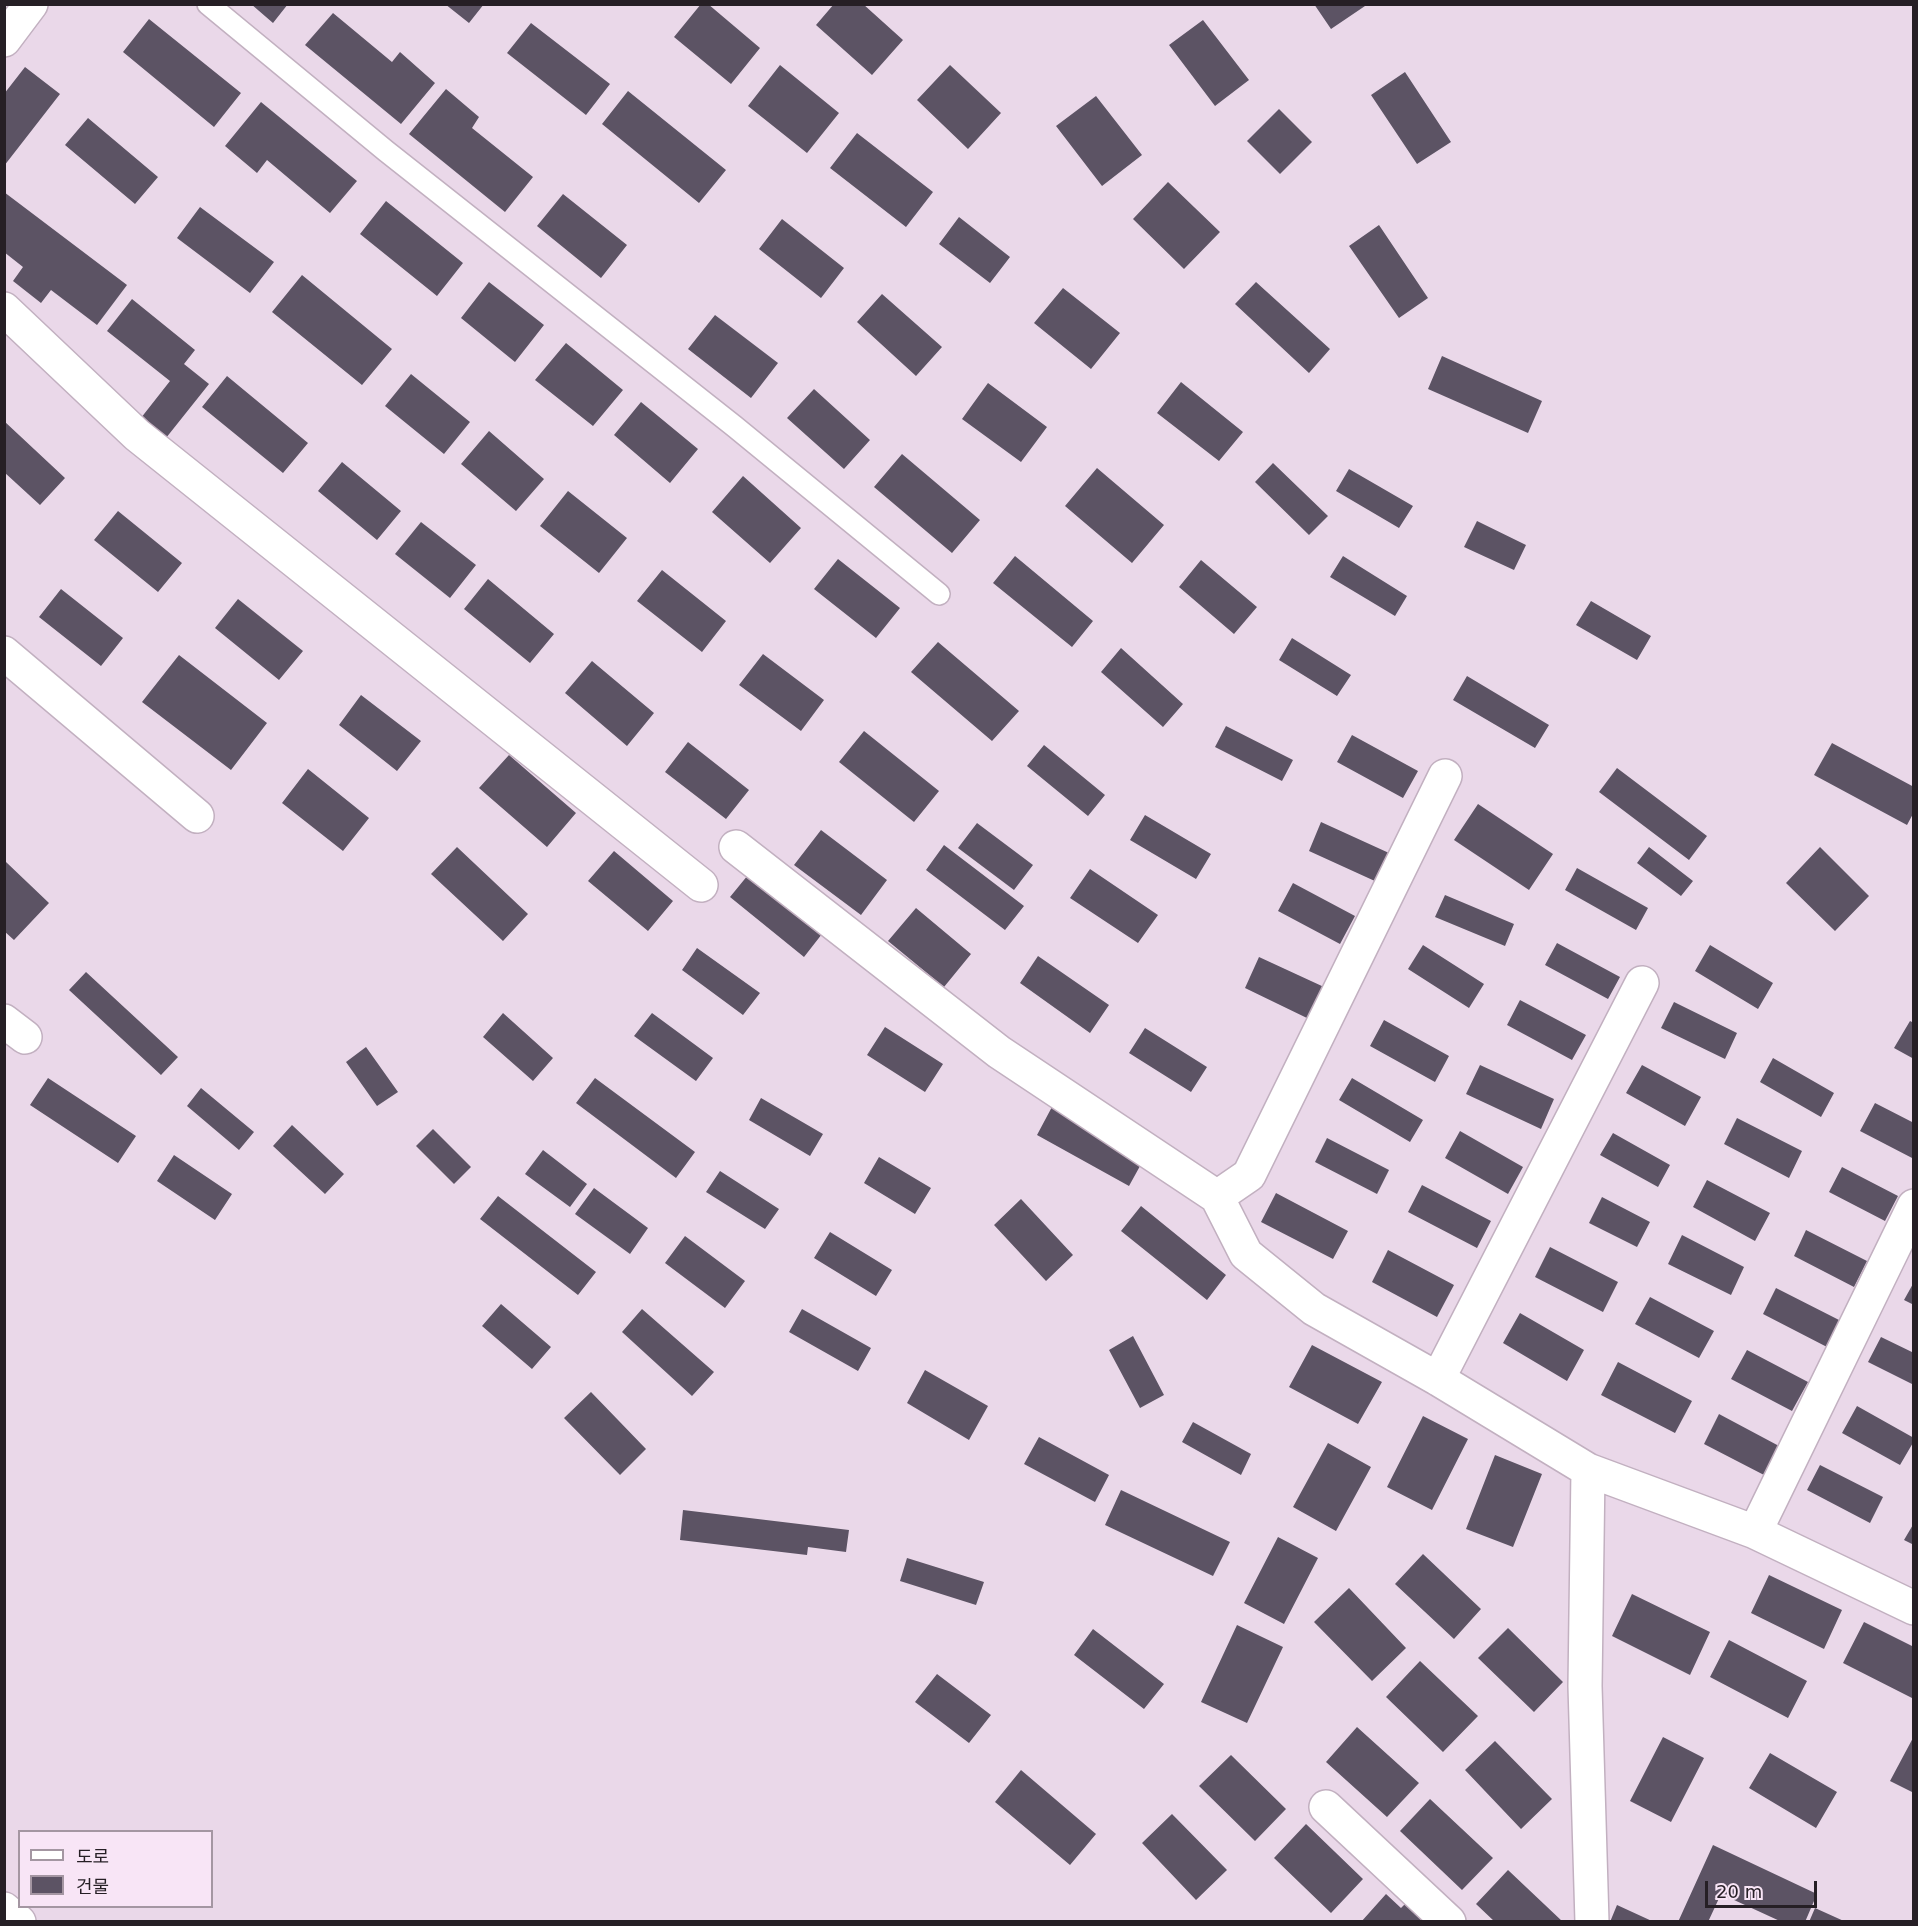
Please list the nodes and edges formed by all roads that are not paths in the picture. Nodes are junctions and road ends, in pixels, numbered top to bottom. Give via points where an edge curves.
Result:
1 (31, 4) edge
2 (208, 4) edge
3 (4, 40) edge
4 (4, 309) edge
5 (939, 594) dead end
6 (4, 653) edge
7 (1445, 776) dead end
8 (196, 816) dead end
9 (736, 847) dead end
10 (701, 885) dead end
11 (1642, 983) dead end
12 (1217, 1197) junction
13 (1914, 1206) edge
14 (1438, 1379) junction
15 (1588, 1470) junction
16 (1755, 1532) junction
17 (1914, 1608) edge
18 (1326, 1807) dead end
19 (4, 1909) edge
20 (18, 1922) edge
21 (1449, 1922) edge
22 (1592, 1922) edge

1 - 3 street
2 - 5 lane
4 - 10 street via 138,435
6 - 8 street
7 - 12 street via 1249,1175
9 - 12 street via 999,1052
11 - 14 street
12 - 14 street via 1246,1254 1314,1309
13 - 16 street
14 - 15 street
15 - 16 street
15 - 22 street via 1585,1686
16 - 17 street
18 - 21 street
19 - 20 street

